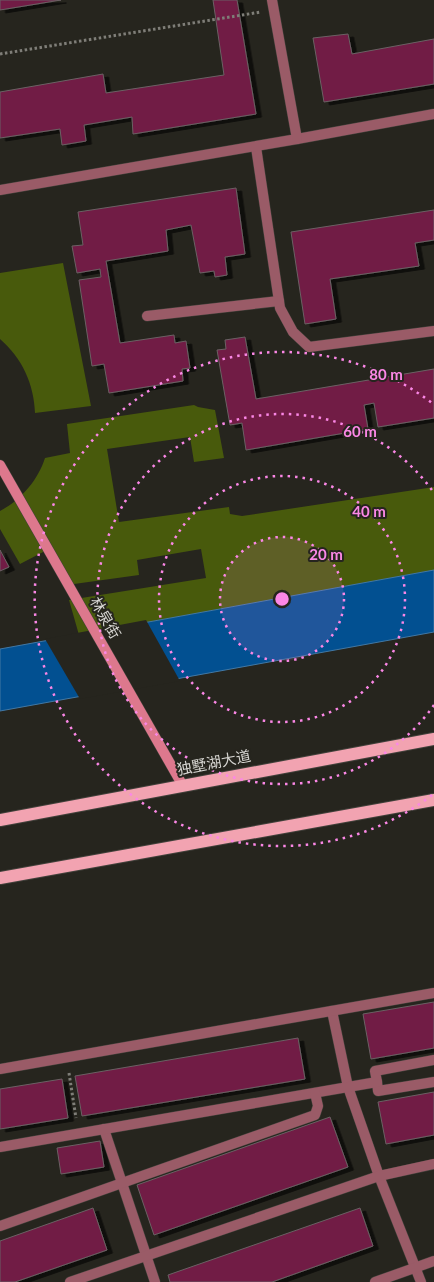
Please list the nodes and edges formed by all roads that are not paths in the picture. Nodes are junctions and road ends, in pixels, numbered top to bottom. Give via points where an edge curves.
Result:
1 (273, 5) edge
2 (434, 114) edge
3 (297, 139) junction
4 (256, 147) junction
5 (0, 190) edge
6 (279, 301) junction
7 (147, 316) dead end
8 (434, 331) edge
9 (0, 465) edge
10 (434, 739) edge
11 (183, 786) junction
12 (434, 800) edge
13 (0, 820) edge
14 (0, 878) edge
15 (434, 993) edge
16 (332, 1011) junction
17 (434, 1060) edge
18 (0, 1069) edge
19 (377, 1082) junction
20 (434, 1082) edge
21 (348, 1087) junction
22 (315, 1093) junction
23 (104, 1129) junction
24 (0, 1148) edge
25 (434, 1164) edge
26 (379, 1176) junction
27 (122, 1182) junction
28 (0, 1226) edge
29 (146, 1256) junction
30 (434, 1261) edge
31 (416, 1268) junction
32 (70, 1282) edge
33 (155, 1282) edge
34 (375, 1282) edge
35 (421, 1282) edge

1 - 3 street
2 - 3 street
3 - 4 street
4 - 5 street
4 - 6 street
6 - 7 street
6 - 8 street via 293,332 309,347
9 - 11 main road, 林泉街
10 - 11 main road, 独墅湖大道
11 - 13 main road, 独墅湖大道
12 - 14 main road
15 - 16 street
16 - 18 street
16 - 21 street
17 - 19 street via 375,1070
19 - 20 street via 378,1091
19 - 21 street
21 - 22 street
21 - 26 street
22 - 23 street
22 - 27 street via 318,1106 315,1115
23 - 24 street
23 - 27 street
25 - 26 street
26 - 29 street
26 - 31 street
27 - 28 street
27 - 29 street
29 - 32 street
29 - 33 street
30 - 31 street
31 - 34 street
31 - 35 street

